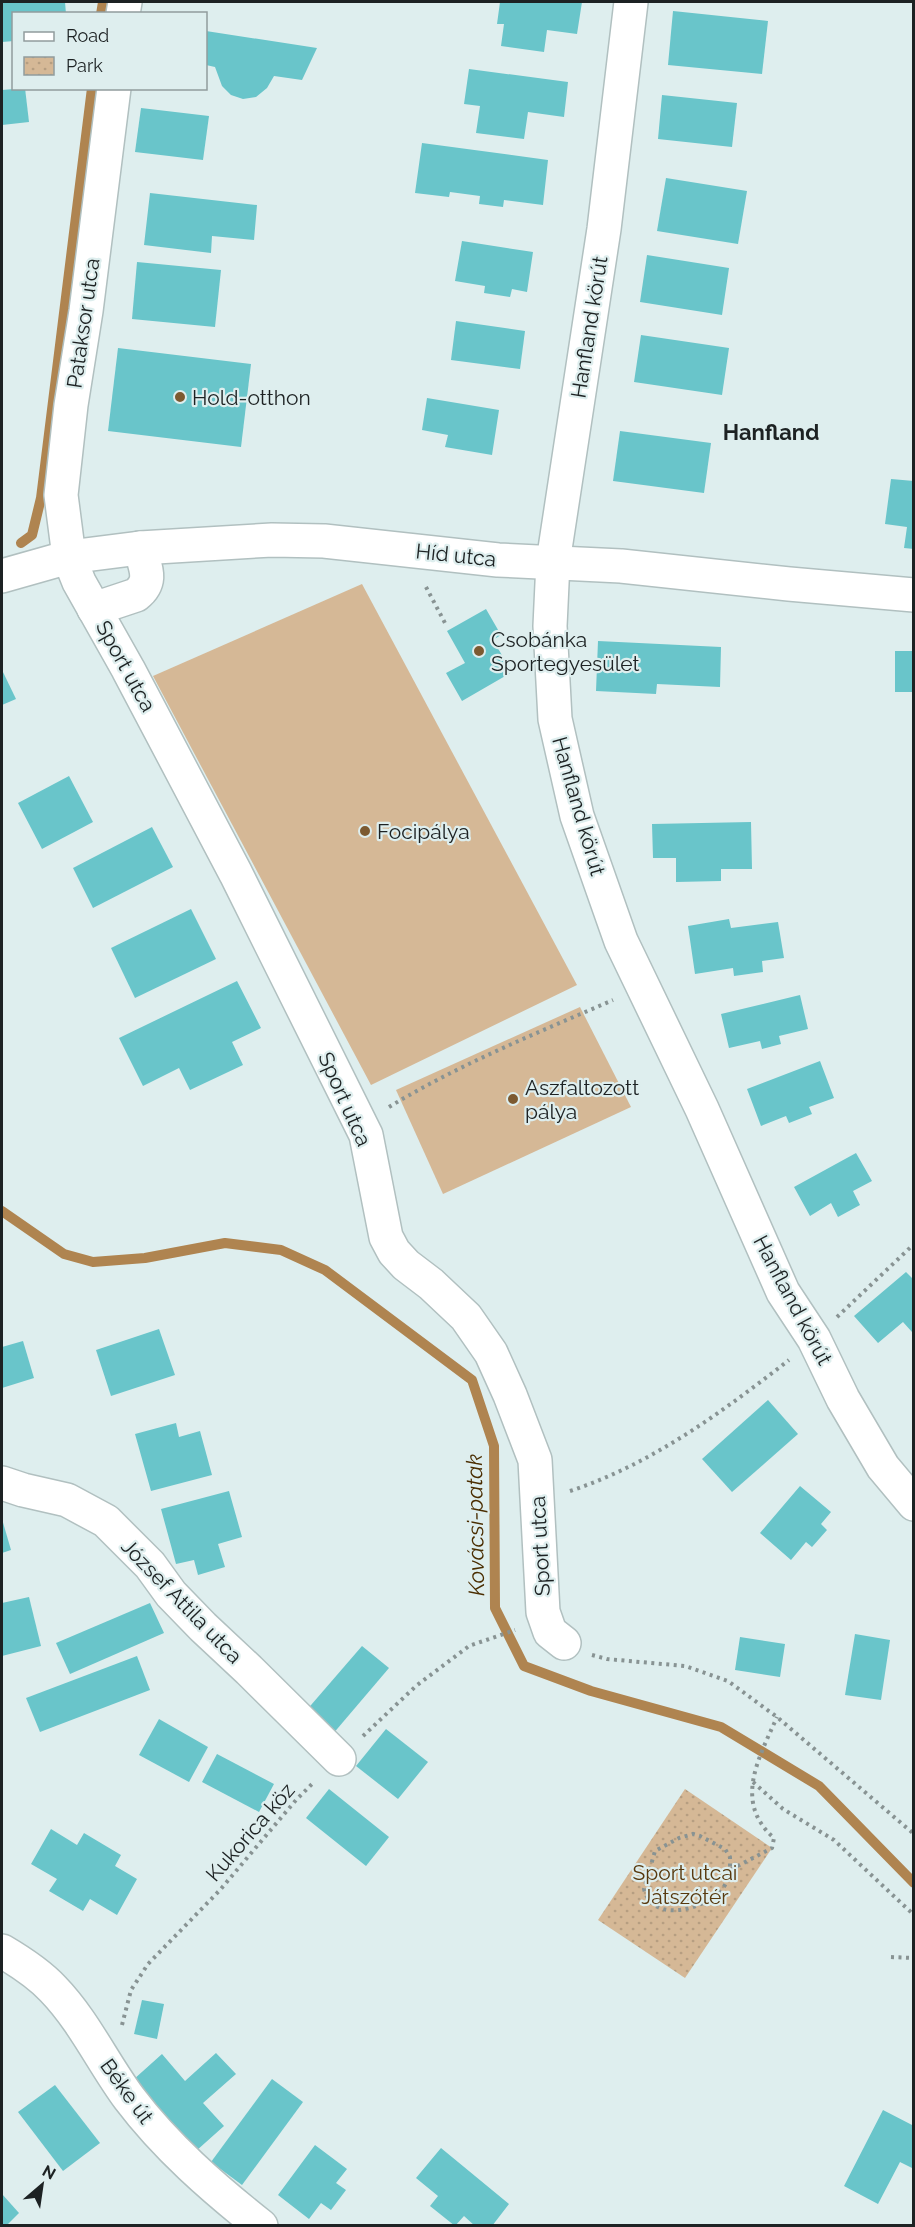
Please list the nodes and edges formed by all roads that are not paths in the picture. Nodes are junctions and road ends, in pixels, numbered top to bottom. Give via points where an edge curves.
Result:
1 (631, 2) edge
2 (114, 90) edge
3 (140, 548) junction
4 (69, 557) junction
5 (553, 562) junction
6 (2, 576) edge
7 (914, 595) edge
8 (94, 609) junction
9 (2, 1483) edge
10 (914, 1504) edge
11 (564, 1643) road end
12 (339, 1759) road end
13 (2, 1951) edge
14 (261, 2226) edge

1 - 5 street, Hanfland körút via 604,229
2 - 4 street, Pataksor utca via 62,495
3 - 4 street, Híd utca
3 - 5 street, Híd utca via 324,541 498,560
3 - 8 street via 147,575 141,591
4 - 6 street, Híd utca
4 - 8 street, Sport utca
5 - 7 street, Híd utca
5 - 10 street, Hanfland körút via 550,626 555,719 577,816 621,941 702,1109 783,1292 814,1339 883,1467
8 - 11 street, Sport utca via 231,864 366,1135 387,1237 394,1252 466,1317 491,1353 535,1460 543,1612 550,1632
9 - 12 street, József Attila utca via 67,1500 106,1521 203,1627
13 - 14 street, Béke út via 52,1988 71,2010 129,2098 168,2144

